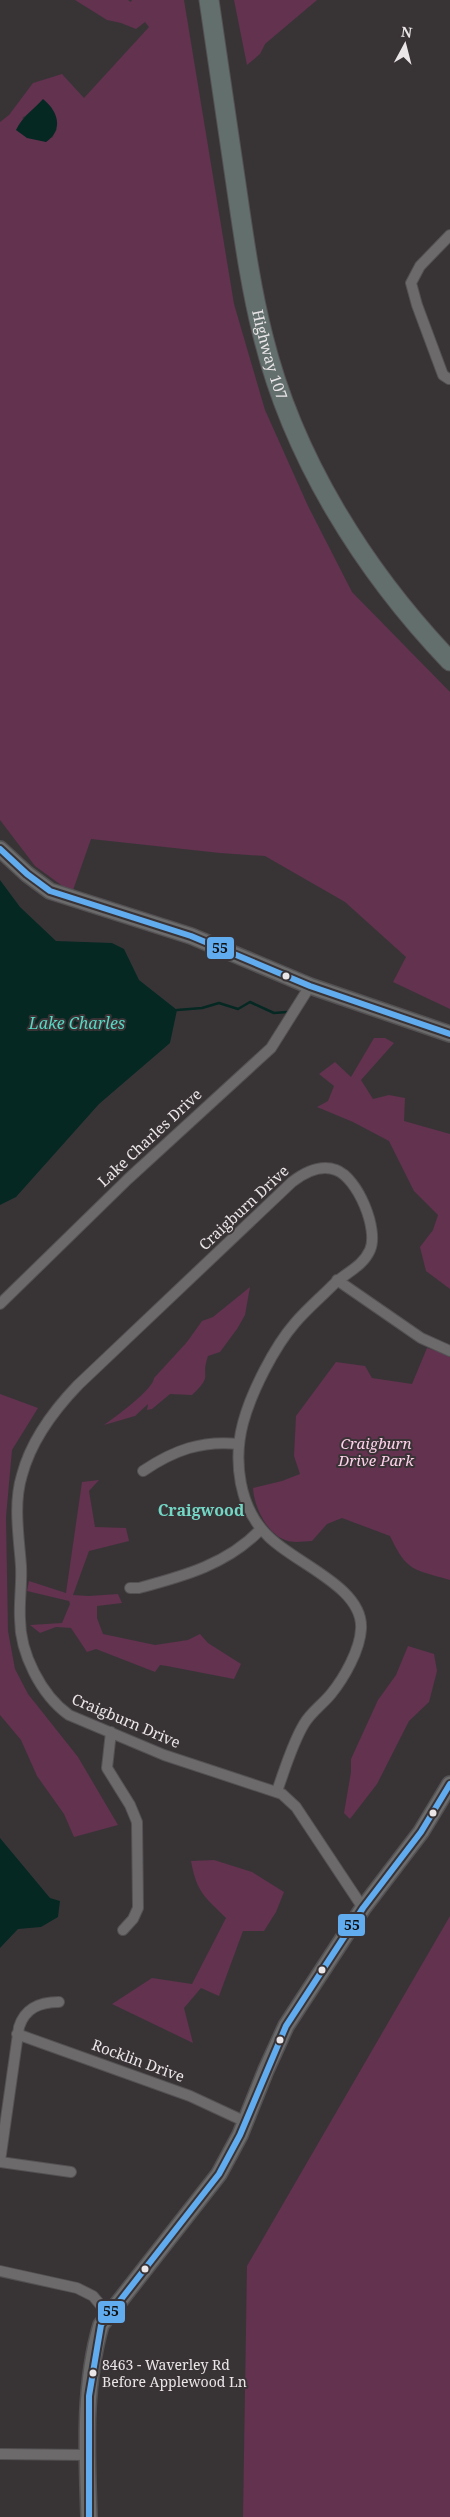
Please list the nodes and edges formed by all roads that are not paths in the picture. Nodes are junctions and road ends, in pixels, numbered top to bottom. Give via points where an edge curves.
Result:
1 (208, 0) edge
2 (450, 234) edge
3 (449, 379) dead end
4 (450, 657) edge
5 (0, 849) edge
6 (310, 986) junction
7 (450, 1034) edge
8 (337, 1280) junction
9 (0, 1304) edge
10 (450, 1351) edge
11 (239, 1444) junction
12 (143, 1472) dead end
13 (261, 1529) junction
14 (130, 1588) dead end
15 (111, 1732) junction
16 (450, 1784) edge
17 (277, 1791) junction
18 (362, 1908) junction
19 (123, 1930) dead end
20 (59, 2002) dead end
21 (17, 2034) junction
22 (246, 2122) junction
23 (0, 2162) edge
24 (71, 2172) dead end
25 (0, 2271) edge
26 (108, 2314) junction
27 (0, 2454) edge
28 (87, 2455) junction
29 (89, 2517) edge

1 - 4 highway, Highway 107 via 263,337 289,414 320,482 358,547 384,585
2 - 3 street via 420,266 411,283 441,370
5 - 6 main road via 50,891 191,936
6 - 7 main road
6 - 9 street, Lake Charles Drive via 271,1048 128,1179
8 - 10 street via 421,1338
8 - 11 street, Craigburn Drive via 294,1324 275,1353 243,1422
8 - 15 street, Craigburn Drive via 355,1269 369,1251 373,1228 351,1182 339,1171 323,1167 292,1182 78,1385 49,1420 28,1457 18,1509 22,1583 20,1619 24,1647 35,1673 60,1708 69,1715
11 - 12 street via 214,1442 192,1446 168,1455
11 - 13 street, Craigburn Drive via 245,1501
13 - 14 street via 232,1553 201,1570
13 - 17 street, Craigburn Drive via 274,1543 348,1595 357,1606 362,1627 341,1680 301,1729
15 - 17 street, Craigburn Drive via 190,1764
15 - 19 street via 106,1768 130,1805 138,1829 138,1908
16 - 18 main road via 421,1832
17 - 18 street, Craigburn Drive via 296,1807
18 - 22 main road via 286,2026
20 - 21 street via 44,2003 31,2009 20,2021
21 - 22 street, Rocklin Drive via 190,2096
21 - 23 street
22 - 26 main road via 232,2152 198,2204
23 - 24 street
25 - 26 street via 77,2288 92,2296
26 - 28 main road via 96,2340 90,2377
27 - 28 street
28 - 29 main road

